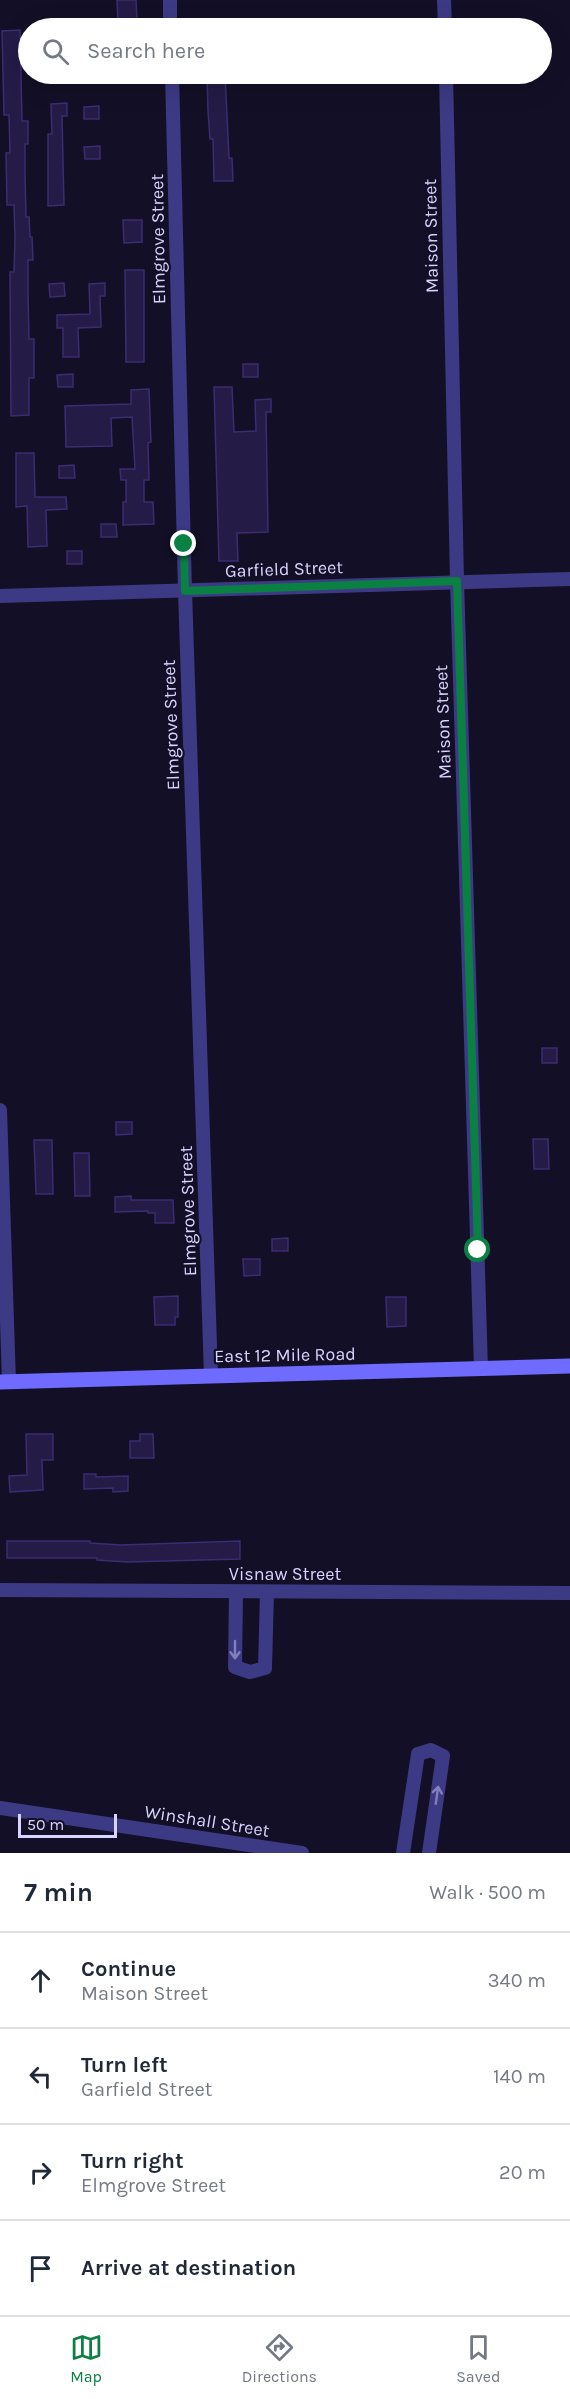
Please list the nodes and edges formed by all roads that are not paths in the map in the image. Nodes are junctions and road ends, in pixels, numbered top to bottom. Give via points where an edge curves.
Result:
1 (170, 0) edge
2 (444, 0) edge
3 (170, 18) edge
4 (445, 18) edge
5 (172, 84) edge
6 (446, 84) edge
7 (570, 579) edge
8 (457, 581) junction
9 (185, 591) junction
10 (0, 596) edge
11 (0, 1110) edge
12 (570, 1366) edge
13 (481, 1369) junction
14 (211, 1376) junction
15 (4, 1382) edge
16 (0, 1590) edge
17 (236, 1592) junction
18 (267, 1592) junction
19 (570, 1593) edge
20 (0, 1808) edge
21 (302, 1853) edge
22 (403, 1853) edge
23 (429, 1853) edge

1 - 3 street
2 - 4 street
5 - 9 street, Elmgrove Street
6 - 8 street, Maison Street
7 - 8 street, Garfield Street
8 - 9 street, Garfield Street
8 - 13 street, Maison Street
9 - 10 street, Garfield Street
9 - 14 street, Elmgrove Street
11 - 15 street
12 - 13 main road, East 12 Mile Road
13 - 14 main road, East 12 Mile Road
14 - 15 main road, East 12 Mile Road
16 - 17 street, Visnaw Street
17 - 18 street, Visnaw Street
17 -> 18 street via 235,1667 250,1672 265,1668
18 - 19 street, Visnaw Street
20 - 21 street, Winshall Street
23 -> 22 street via 443,1756 430,1750 418,1754

